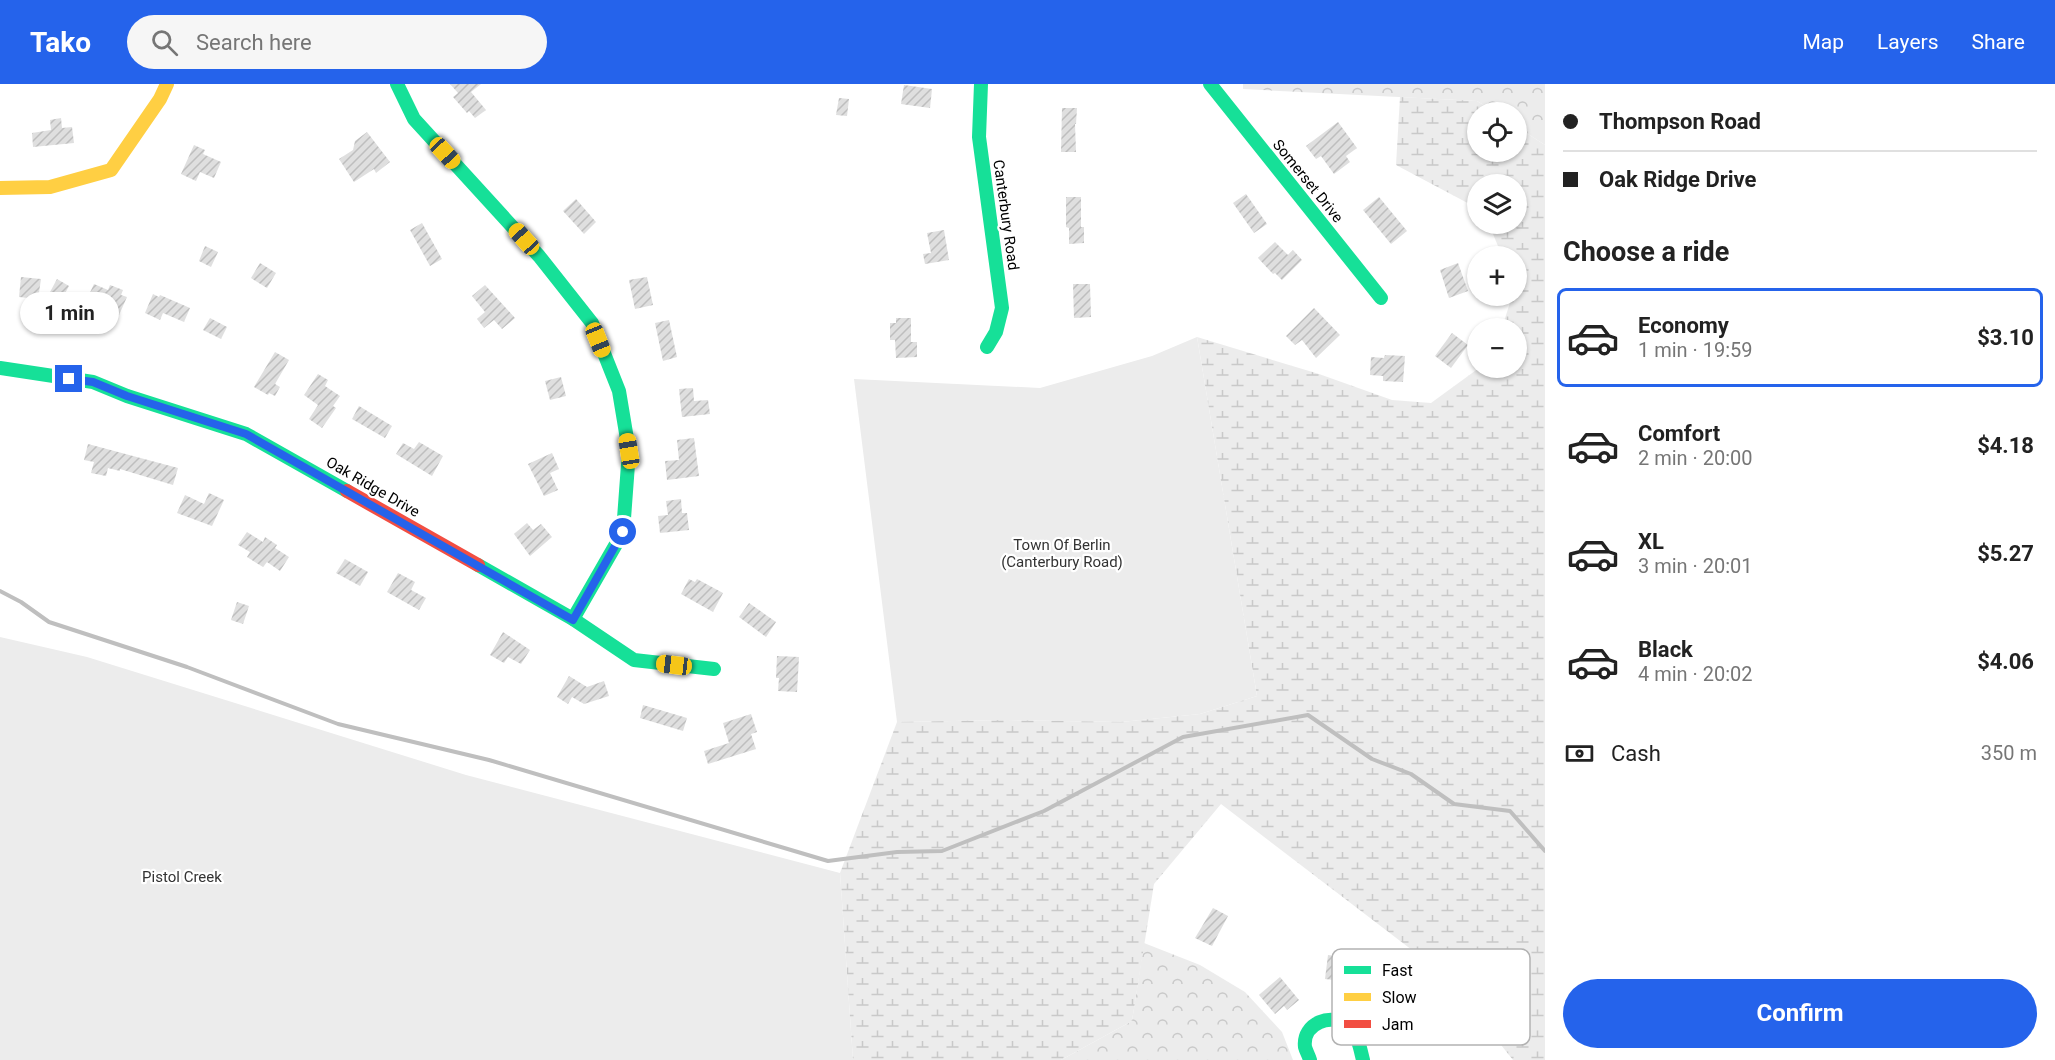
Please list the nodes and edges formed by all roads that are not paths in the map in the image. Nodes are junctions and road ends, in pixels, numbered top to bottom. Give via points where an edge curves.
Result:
1 (167, 84) edge
2 (397, 84) edge
3 (981, 84) edge
4 (1210, 84) edge
5 (0, 188) edge
6 (1381, 298) dead end
7 (987, 347) dead end
8 (0, 369) edge
9 (573, 620) junction
10 (714, 669) dead end
11 (1332, 1020) edge
12 (1360, 1045) edge
13 (1310, 1060) edge
14 (1363, 1060) edge

1 - 5 street via 111,170 50,187
2 - 9 street via 414,119 539,256 592,323 619,392 629,451 623,532
3 - 7 street, Canterbury Road via 980,137 1002,308 996,332
4 - 6 street, Somerset Drive
8 - 9 street, Oak Ridge Drive via 93,382 246,434
9 - 10 street, Oak Ridge Drive via 634,660
11 - 13 street via 1318,1021 1307,1033 1306,1055
12 - 14 street

